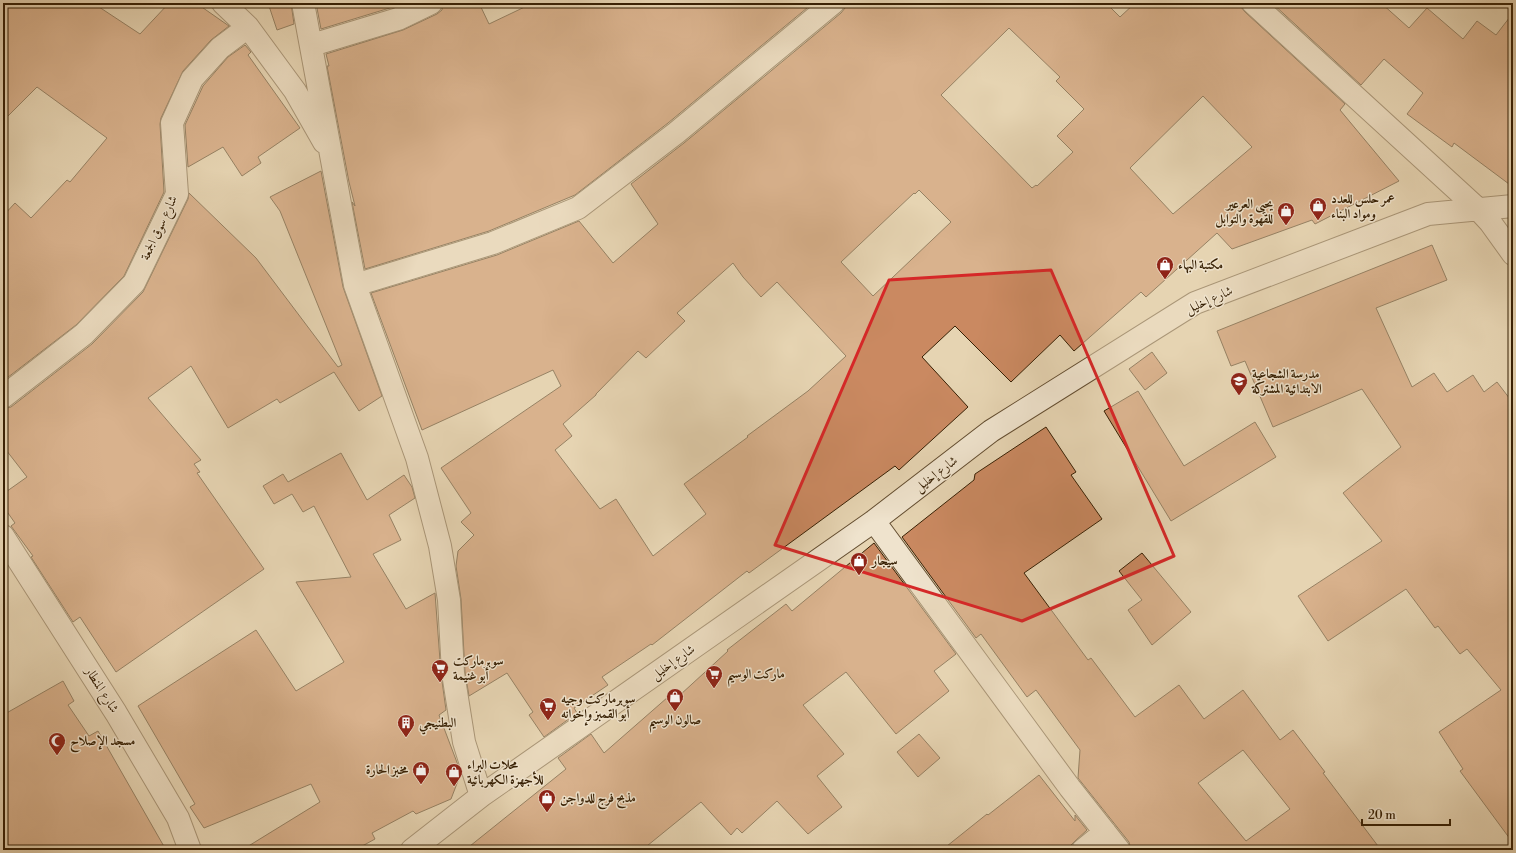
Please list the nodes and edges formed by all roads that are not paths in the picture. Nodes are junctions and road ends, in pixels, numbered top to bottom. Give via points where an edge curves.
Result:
1 (223, 3) edge
2 (303, 3) edge
3 (431, 3) edge
4 (833, 3) edge
5 (1253, 3) edge
6 (248, 27) junction
7 (312, 45) junction
8 (332, 157) junction
9 (1513, 206) edge
10 (1478, 209) junction
11 (1513, 254) edge
12 (355, 285) junction
13 (3, 397) edge
14 (874, 521) junction
15 (3, 536) edge
16 (481, 796) junction
17 (1105, 832) junction
18 (190, 850) edge
19 (412, 850) edge
20 (1083, 850) edge
21 (1120, 850) edge

1 - 6 street
2 - 7 street
3 - 7 street via 398,19
4 - 12 street via 676,133 578,208 493,243
5 - 10 street
6 - 8 street via 295,91
6 - 13 street, شارع سوق الجمعة via 220,48 192,79 172,123 177,194 134,283 84,334
7 - 8 street
8 - 12 street
9 - 10 street, شارع إخليل
10 - 11 street
10 - 14 street, شارع إخليل via 1428,214 1195,303 991,431
12 - 16 street via 417,458 440,546 449,600 453,673 463,735
14 - 16 street, شارع إخليل
14 - 17 street
15 - 18 street, شارع المنطار via 120,720 178,818
16 - 19 street, شارع إخليل
17 - 20 street
17 - 21 street

